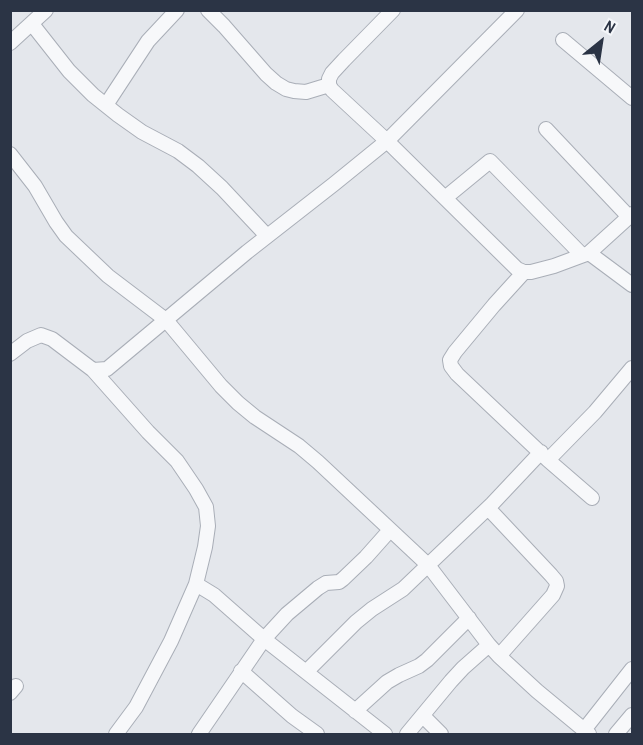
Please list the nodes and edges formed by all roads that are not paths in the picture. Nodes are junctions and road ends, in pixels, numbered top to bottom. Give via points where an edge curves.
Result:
1 (46, 10) edge
2 (177, 10) edge
3 (208, 10) edge
4 (393, 10) edge
5 (517, 10) edge
6 (32, 24) junction
7 (563, 40) dead end
8 (10, 43) edge
9 (328, 85) junction
10 (633, 98) edge
11 (106, 105) junction
12 (546, 129) dead end
13 (387, 141) junction
14 (13, 162) edge
15 (445, 198) junction
16 (631, 215) edge
17 (267, 236) junction
18 (586, 254) junction
19 (524, 272) junction
20 (633, 285) edge
21 (166, 320) junction
22 (10, 354) edge
23 (633, 368) edge
24 (93, 370) junction
25 (544, 456) junction
26 (592, 498) dead end
27 (488, 508) junction
28 (390, 530) junction
29 (428, 564) junction
30 (196, 584) junction
31 (469, 618) junction
32 (264, 639) junction
33 (489, 645) junction
34 (499, 656) junction
35 (633, 669) edge
36 (241, 671) junction
37 (306, 672) junction
38 (356, 711) junction
39 (633, 715) edge
40 (423, 716) junction
41 (587, 732) edge
42 (116, 735) edge
43 (199, 735) edge
44 (317, 735) edge
45 (385, 735) edge
46 (407, 735) edge
47 (441, 735) edge
48 (616, 735) edge

1 - 6 street
2 - 11 street via 148,40
3 - 9 street via 276,83 294,92
4 - 9 street via 332,73
5 - 13 street
6 - 8 street
6 - 11 street via 69,71
7 - 10 street
9 - 13 street
11 - 17 street via 198,166
12 - 16 street
13 - 15 street
13 - 17 street
14 - 21 street via 35,186 66,236 108,276
15 - 18 street via 490,161
15 - 19 street
16 - 18 street
17 - 21 street
18 - 19 street
18 - 20 street
19 - 25 street via 450,360 457,374
21 - 24 street via 107,369
21 - 28 street via 238,403 299,446
22 - 24 street via 41,335
23 - 25 street via 601,406
24 - 30 street via 177,461 206,507 208,526
25 - 26 street
25 - 27 street
27 - 29 street
27 - 34 street via 557,586
28 - 29 street
28 - 32 street via 343,579 318,588
29 - 31 street
29 - 37 street via 403,590 356,622
30 - 32 street
30 - 42 street via 153,675
31 - 33 street
31 - 38 street via 427,660 387,682
32 - 36 street
32 - 37 street
33 - 34 street
33 - 40 street via 457,674
34 - 41 street
35 - 41 street
36 - 43 street
36 - 44 street
37 - 38 street
38 - 45 street
39 - 48 street
40 - 46 street
40 - 47 street

